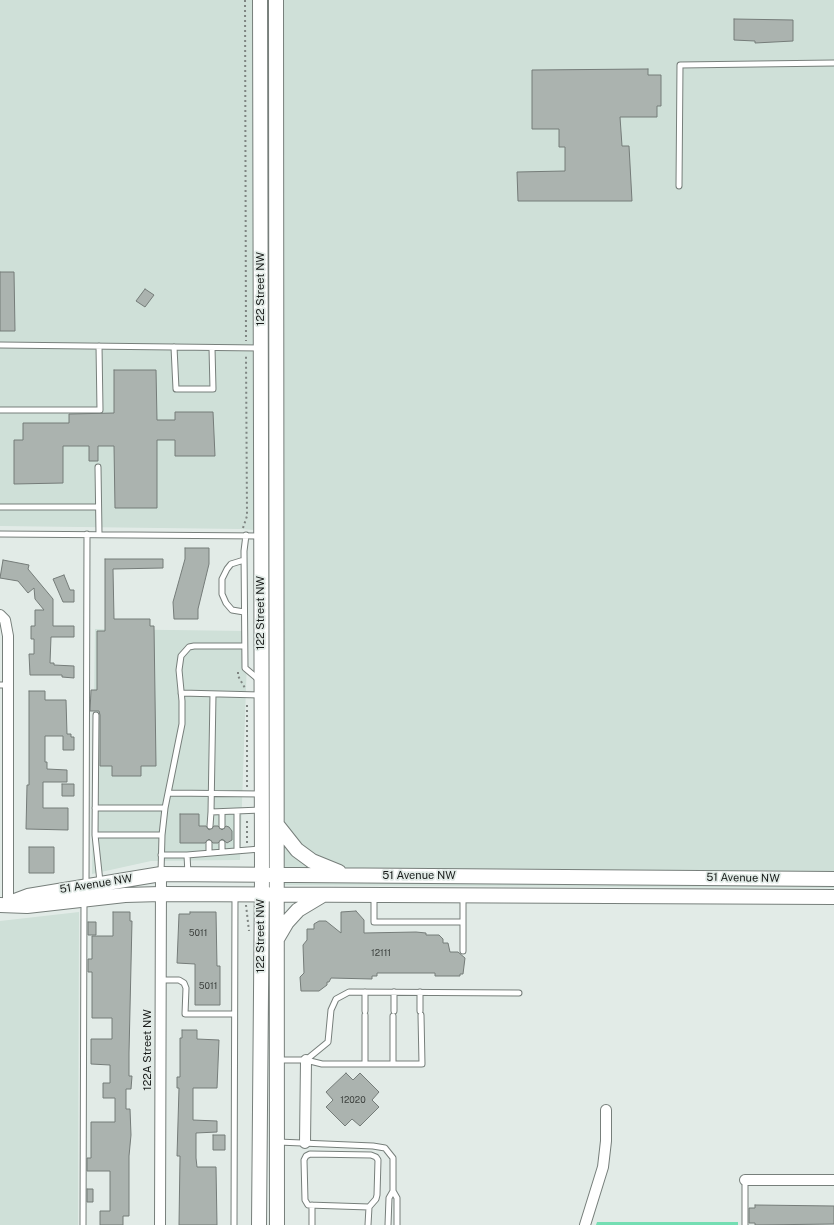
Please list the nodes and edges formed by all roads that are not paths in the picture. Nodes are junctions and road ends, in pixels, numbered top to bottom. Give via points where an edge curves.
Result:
1 (260, 0) edge
2 (276, 0) edge
3 (834, 63) edge
4 (679, 186) dead end
5 (0, 345) edge
6 (99, 346) junction
7 (174, 347) junction
8 (212, 348) junction
9 (261, 348) junction
10 (0, 410) edge
11 (98, 468) dead end
12 (0, 507) edge
13 (98, 507) junction
14 (0, 534) edge
15 (87, 534) junction
16 (99, 534) junction
17 (246, 535) junction
18 (261, 536) junction
19 (244, 560) junction
20 (244, 612) junction
21 (1, 616) edge
22 (244, 646) junction
23 (4, 684) edge
24 (261, 688) junction
25 (181, 693) junction
26 (213, 694) junction
27 (96, 715) dead end
28 (4, 760) edge
29 (168, 793) junction
30 (211, 793) junction
31 (262, 794) junction
32 (95, 808) junction
33 (165, 808) junction
34 (262, 810) junction
35 (237, 811) junction
36 (210, 812) junction
37 (222, 812) junction
38 (210, 826) dead end
39 (222, 826) dead end
40 (278, 826) junction
41 (95, 835) junction
42 (162, 835) junction
43 (4, 837) edge
44 (209, 843) dead end
45 (222, 843) dead end
46 (262, 849) junction
47 (237, 850) junction
48 (222, 852) junction
49 (209, 853) junction
50 (161, 855) junction
51 (187, 855) junction
52 (161, 874) junction
53 (188, 874) junction
54 (351, 876) junction
55 (395, 876) junction
56 (834, 879) edge
57 (93, 884) junction
58 (262, 884) junction
59 (278, 885) junction
60 (161, 894) junction
61 (193, 894) junction
62 (235, 894) junction
63 (324, 894) junction
64 (374, 895) junction
65 (463, 896) junction
66 (834, 897) edge
67 (84, 900) junction
68 (4, 904) edge
69 (463, 922) junction
70 (277, 939) junction
71 (463, 951) dead end
72 (160, 980) junction
73 (365, 992) junction
74 (394, 992) junction
75 (420, 992) junction
76 (519, 993) dead end
77 (234, 1014) junction
78 (277, 1060) junction
79 (306, 1060) junction
80 (364, 1064) junction
81 (393, 1064) junction
82 (606, 1110) dead end
83 (277, 1142) junction
84 (305, 1143) junction
85 (746, 1180) joint
86 (834, 1180) edge
87 (393, 1191) junction
88 (312, 1206) junction
89 (369, 1208) junction
90 (83, 1225) edge
91 (160, 1225) edge
92 (234, 1225) edge
93 (259, 1225) edge
94 (278, 1225) edge
95 (312, 1225) edge
96 (368, 1225) edge
97 (388, 1225) edge
98 (397, 1225) edge
99 (586, 1225) edge
100 (745, 1225) edge

1 - 9 main road, 122 Street NW
2 - 40 main road, 122 Street NW
3 - 4 lane via 680,65
5 - 6 lane
6 - 7 lane
6 - 10 lane via 100,410
7 - 8 lane
7 - 8 lane via 176,389 213,389
8 - 9 lane
9 - 18 main road, 122 Street NW
11 - 13 lane
12 - 13 lane
13 - 16 lane
14 - 15 lane
15 - 16 lane
15 - 57 lane
16 - 17 lane
17 - 18 lane
17 - 19 lane
18 - 24 main road, 122 Street NW
19 - 20 lane
19 - 20 lane via 232,564 222,579 222,594 226,603 232,610
20 - 22 lane
21 - 23 street via 7,625 8,636
22 - 24 lane via 244,668
22 - 25 lane via 189,647 180,662
23 - 28 street
24 - 26 lane
24 - 31 main road, 122 Street NW
25 - 26 lane
25 - 29 lane via 182,724
26 - 30 lane
27 - 32 lane
28 - 43 street
29 - 30 lane
29 - 33 lane
30 - 31 lane
30 - 36 lane
31 - 34 main road, 122 Street NW
32 - 33 lane
32 - 41 lane
33 - 42 lane
34 - 35 lane
34 - 46 main road, 122 Street NW
35 - 37 lane
35 - 47 lane
36 - 37 lane
36 - 38 lane
37 - 39 lane
40 - 54 main road via 297,850 312,861
40 - 59 main road, 122 Street NW
41 - 42 lane
41 - 57 lane
42 - 50 lane
43 - 68 street
44 - 49 lane
45 - 48 lane
46 - 47 lane
46 - 58 main road, 122 Street NW
47 - 48 lane
48 - 49 lane
49 - 51 lane
50 - 51 lane
50 - 52 lane
51 - 53 lane
52 - 53 main road, 51 Avenue NW
52 - 57 main road, 51 Avenue NW
52 - 60 street, 122A Street NW
53 - 58 main road, 51 Avenue NW
54 - 55 main road, 51 Avenue NW
54 - 59 main road, 51 Avenue NW
55 - 56 main road, 51 Avenue NW
55 - 59 main road
57 - 68 main road, 51 Avenue NW via 28,896
58 - 59 main road, 51 Avenue NW
58 - 61 main road via 212,888
58 - 62 main road, 51 Avenue NW
58 - 93 main road, 122 Street NW
59 - 63 main road, 51 Avenue NW
59 - 70 main road, 122 Street NW
60 - 61 main road, 51 Avenue NW
60 - 67 main road, 51 Avenue NW
60 - 72 street, 122A Street NW
61 - 62 main road, 51 Avenue NW
62 - 77 lane
63 - 64 main road, 51 Avenue NW
63 - 70 main road via 298,910
64 - 65 main road, 51 Avenue NW
64 - 69 lane via 374,922
65 - 66 main road, 51 Avenue NW
65 - 69 lane
67 - 68 main road, 51 Avenue NW via 27,906
67 - 90 lane
69 - 71 lane
70 - 78 main road, 122 Street NW
72 - 77 lane via 180,980 184,983 185,1014
72 - 91 street, 122A Street NW
73 - 74 lane
73 - 79 lane via 349,992 336,999 331,1010 328,1042
73 - 80 lane
74 - 75 lane
74 - 81 lane
75 - 76 lane
75 - 81 lane via 422,1064
77 - 92 lane
78 - 79 lane
78 - 83 main road, 122 Street NW
79 - 80 lane via 322,1064
79 - 84 street
80 - 81 lane
82 - 99 street via 603,1167
83 - 84 lane
83 - 94 main road, 122 Street NW
84 - 87 lane via 385,1148 393,1158
85 - 86 street
85 - 100 lane
87 - 97 lane via 389,1198
87 - 98 lane via 397,1198
88 - 89 lane
88 - 89 lane via 305,1200 306,1156 371,1155 378,1160 377,1195
88 - 95 lane
89 - 96 lane

